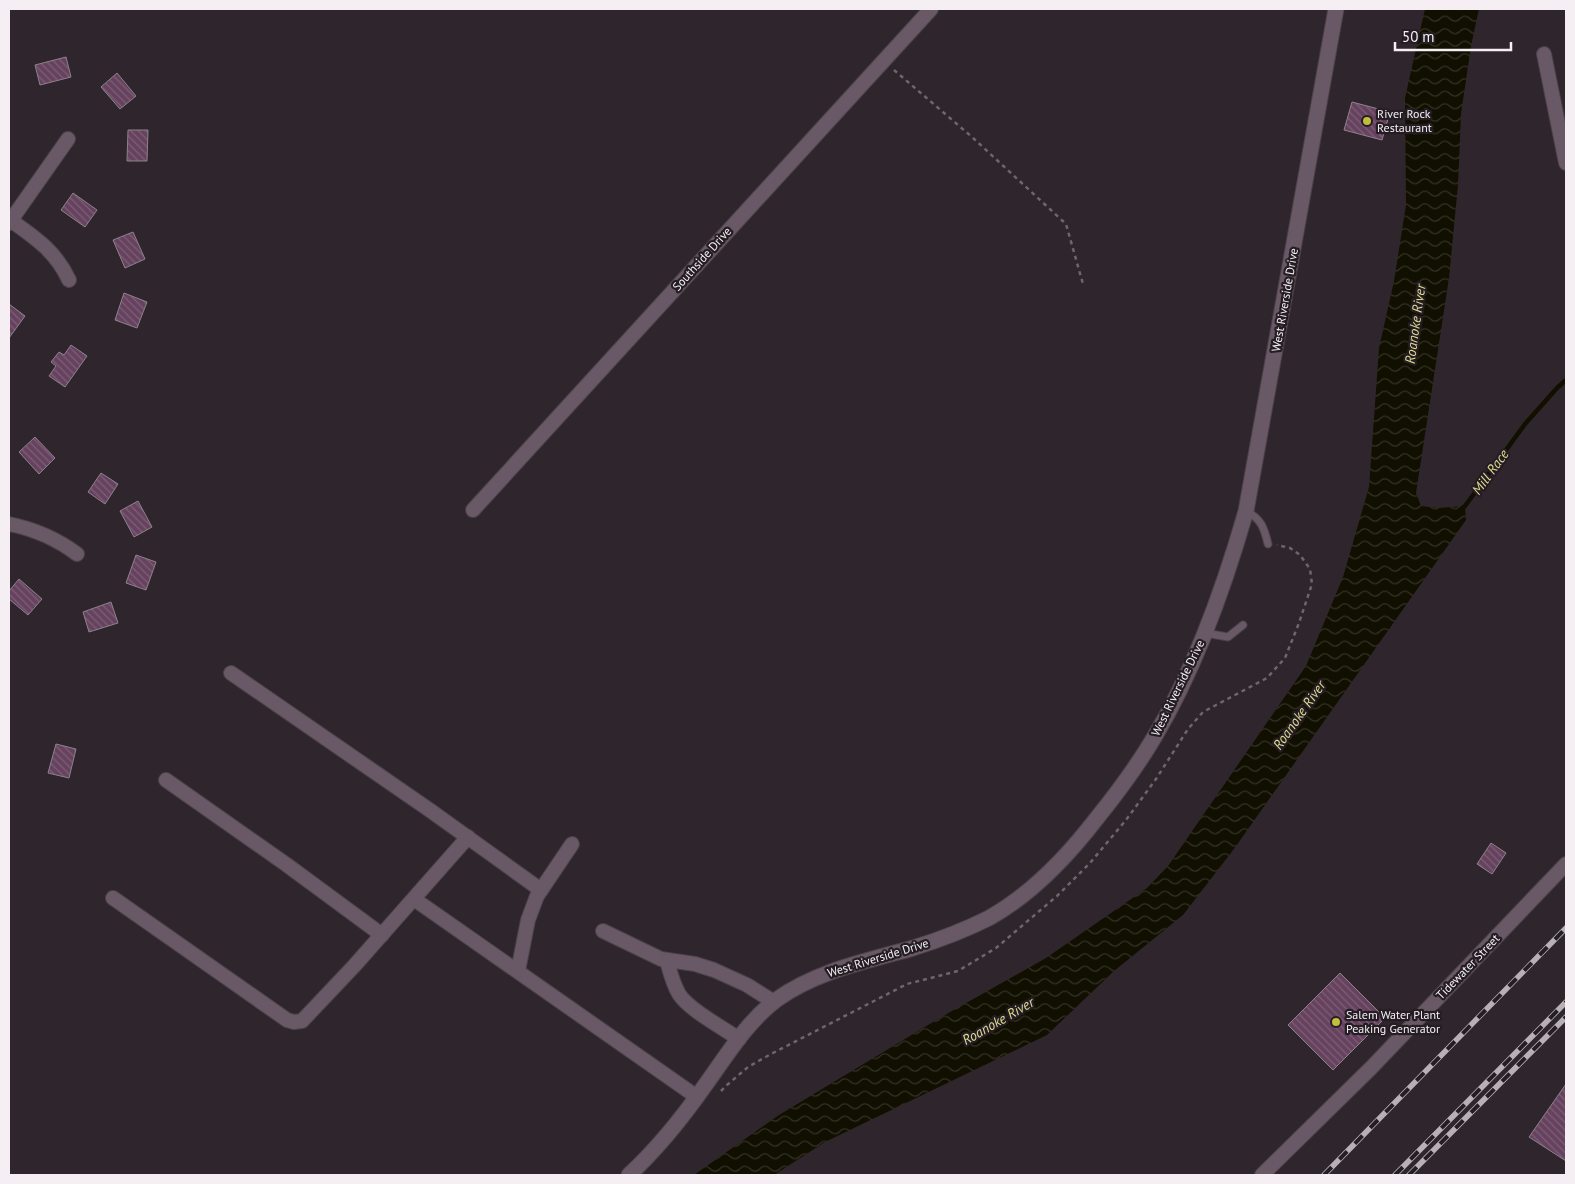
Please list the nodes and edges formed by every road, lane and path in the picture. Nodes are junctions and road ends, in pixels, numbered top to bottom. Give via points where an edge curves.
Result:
1 (931, 9) edge
2 (1336, 9) edge
3 (1544, 54) dead end
4 (884, 60) junction
5 (68, 139) dead end
6 (1566, 163) edge
7 (9, 221) edge
8 (69, 280) dead end
9 (1083, 284) dead end
10 (473, 510) dead end
11 (1246, 511) junction
12 (9, 524) edge
13 (1268, 544) dead end
14 (77, 554) dead end
15 (1243, 625) dead end
16 (1204, 633) junction
17 (231, 673) dead end
18 (166, 780) dead end
19 (468, 837) junction
20 (572, 844) dead end
21 (1566, 864) edge
22 (541, 890) junction
23 (114, 898) dead end
24 (414, 899) junction
25 (603, 931) dead end
26 (382, 935) junction
27 (666, 961) junction
28 (518, 971) junction
29 (774, 1002) junction
30 (739, 1039) junction
31 (697, 1097) junction
32 (629, 1175) edge
33 (1262, 1175) edge

1 - 4 street, Southside Drive
2 - 11 street, West Riverside Drive
3 - 6 street
4 - 9 path via 1066,224
4 - 10 street, Southside Drive
5 - 7 street
7 - 8 street via 52,253
11 - 13 lane via 1256,516
11 - 16 street, West Riverside Drive
12 - 14 street via 42,534
15 - 16 lane via 1228,637
16 - 29 street, West Riverside Drive via 1174,700 1137,764 1084,835 1034,886 989,918 954,934 812,979
17 - 19 street
18 - 26 street
19 - 22 street
19 - 24 street
20 - 22 street
21 - 33 street, Tidewater Street via 1378,1061
22 - 28 street via 528,920
23 - 26 street via 294,1022 302,1021
24 - 26 street
24 - 28 street
25 - 27 street
27 - 29 street via 714,970
27 - 30 street via 672,980 687,1003
28 - 31 street
29 - 30 street, West Riverside Drive via 757,1016
30 - 31 street, West Riverside Drive
31 - 32 street, West Riverside Drive

